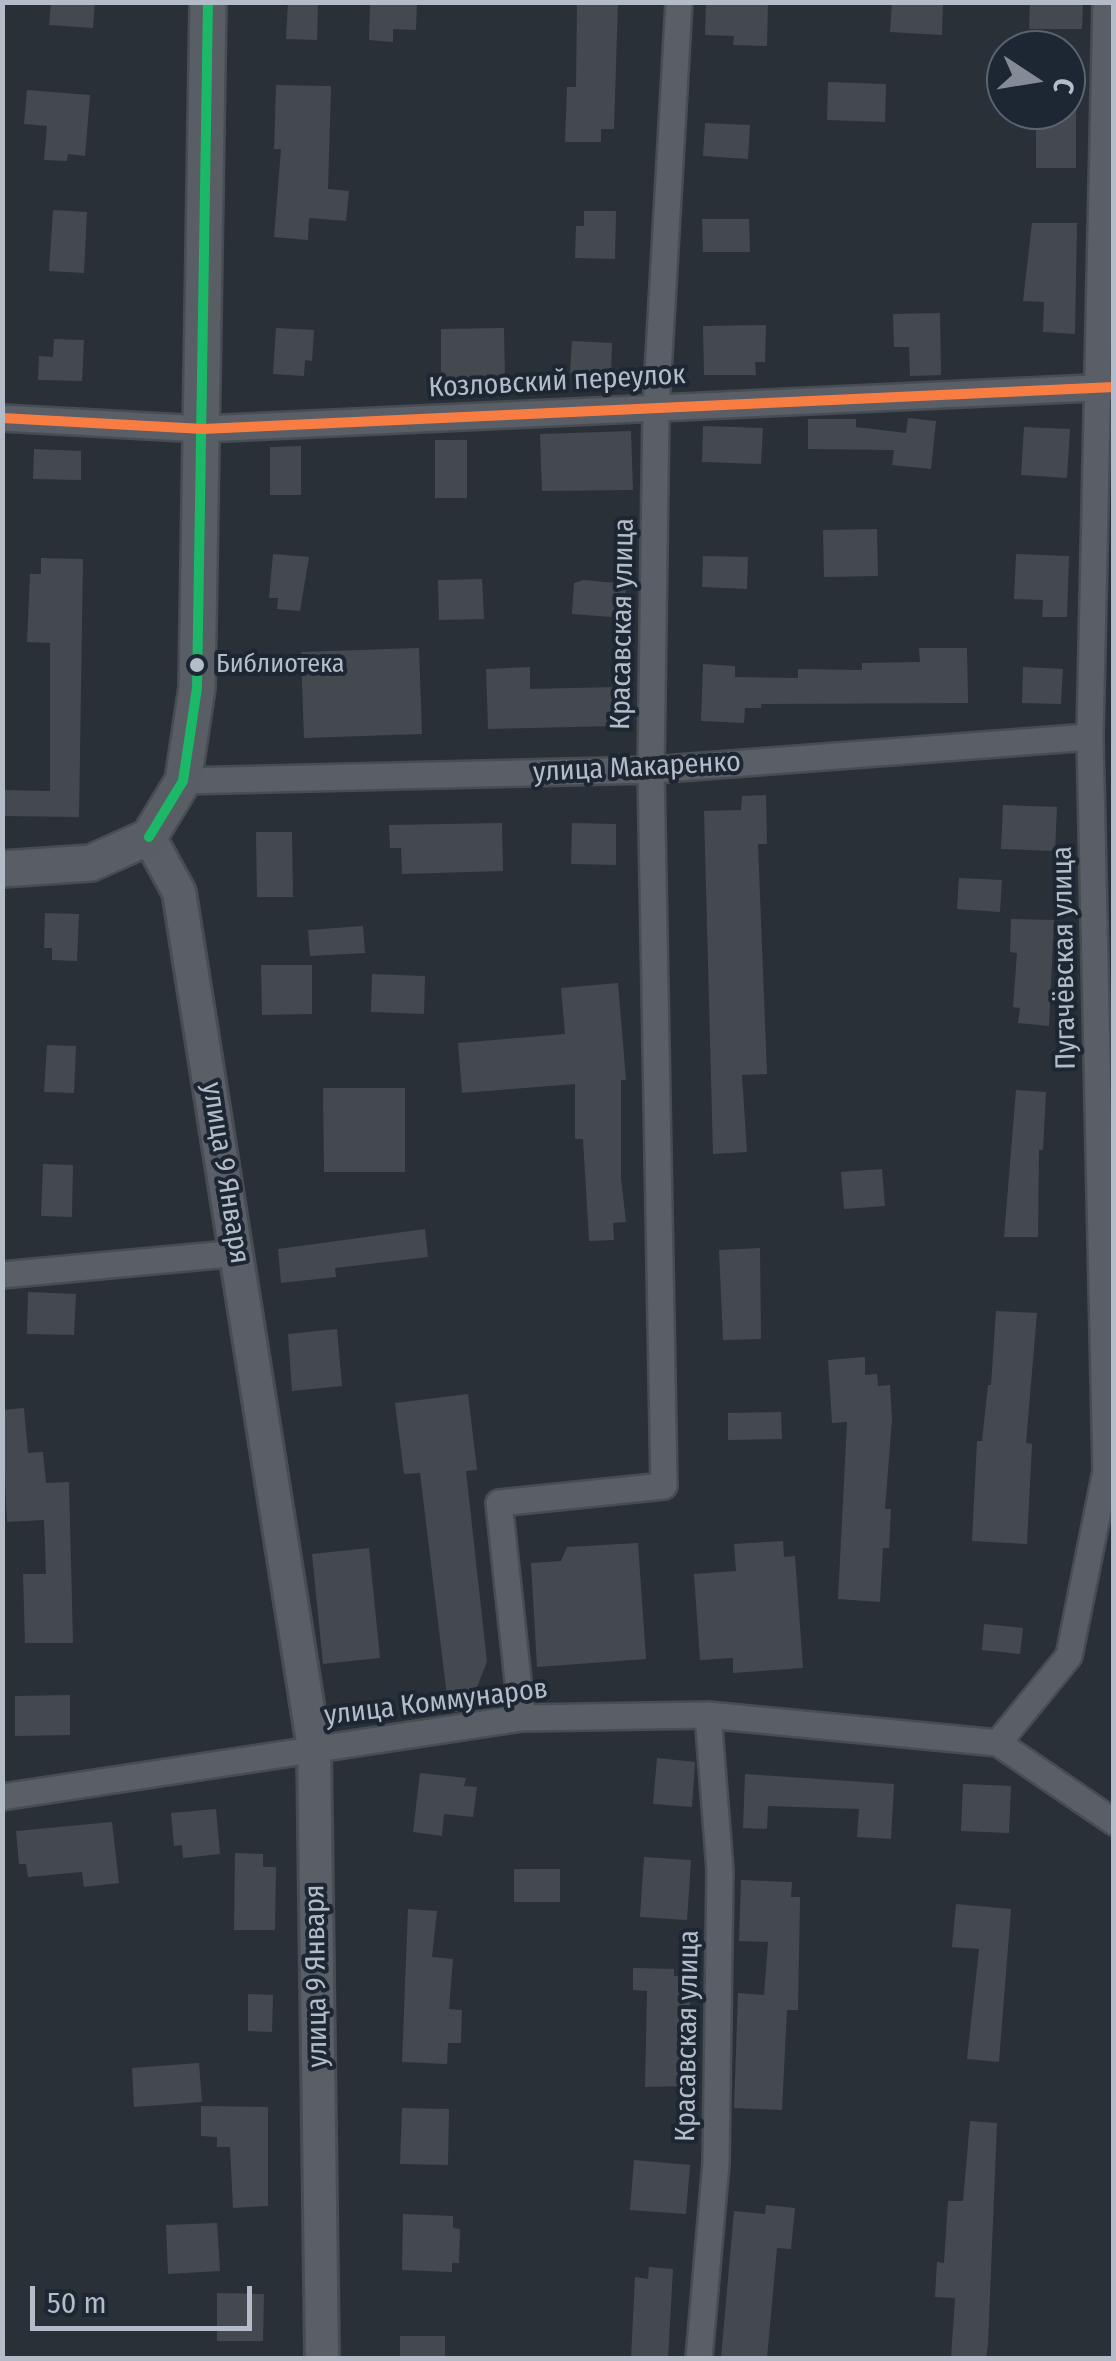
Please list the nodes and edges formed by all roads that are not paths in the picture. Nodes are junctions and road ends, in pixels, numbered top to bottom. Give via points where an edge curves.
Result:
1 (208, 2) edge
2 (679, 2) edge
3 (1106, 2) edge
4 (1106, 387) edge
5 (656, 408) junction
6 (2, 418) edge
7 (203, 429) junction
8 (1103, 612) edge
9 (1090, 737) junction
10 (651, 770) junction
11 (183, 782) junction
12 (149, 837) junction
13 (2, 869) edge
14 (239, 1253) junction
15 (2, 1275) edge
16 (708, 1715) junction
17 (522, 1718) junction
18 (998, 1743) junction
19 (314, 1748) junction
20 (2, 1797) edge
21 (1114, 1822) edge
22 (322, 2358) edge
23 (699, 2358) edge

1 - 7 main road
2 - 5 street, Красавская улица
3 - 4 street, Пугачёвская улица
4 - 5 street, Козловский переулок
4 - 8 street, Пугачёвская улица
5 - 7 street, Козловский переулок
5 - 10 street, Красавская улица
6 - 7 street, Козловский переулок
7 - 11 main road via 197,688
8 - 9 street, Пугачёвская улица
9 - 10 street, улица Макаренко
9 - 18 street, Пугачёвская улица via 1106,1471 1069,1656
10 - 11 street, улица Макаренко
10 - 17 street, Красавская улица via 664,1486 499,1503
11 - 12 main road
12 - 13 main road via 91,863
12 - 14 street, улица 9 Января via 179,892
14 - 15 street
14 - 19 street, улица 9 Января
16 - 17 street, улица Коммунаров
16 - 18 street, улица Коммунаров
16 - 23 street, Красавская улица via 720,1928 716,2163
17 - 19 street, улица Коммунаров
18 - 21 street
19 - 20 street, улица Коммунаров
19 - 22 street, улица 9 Января

